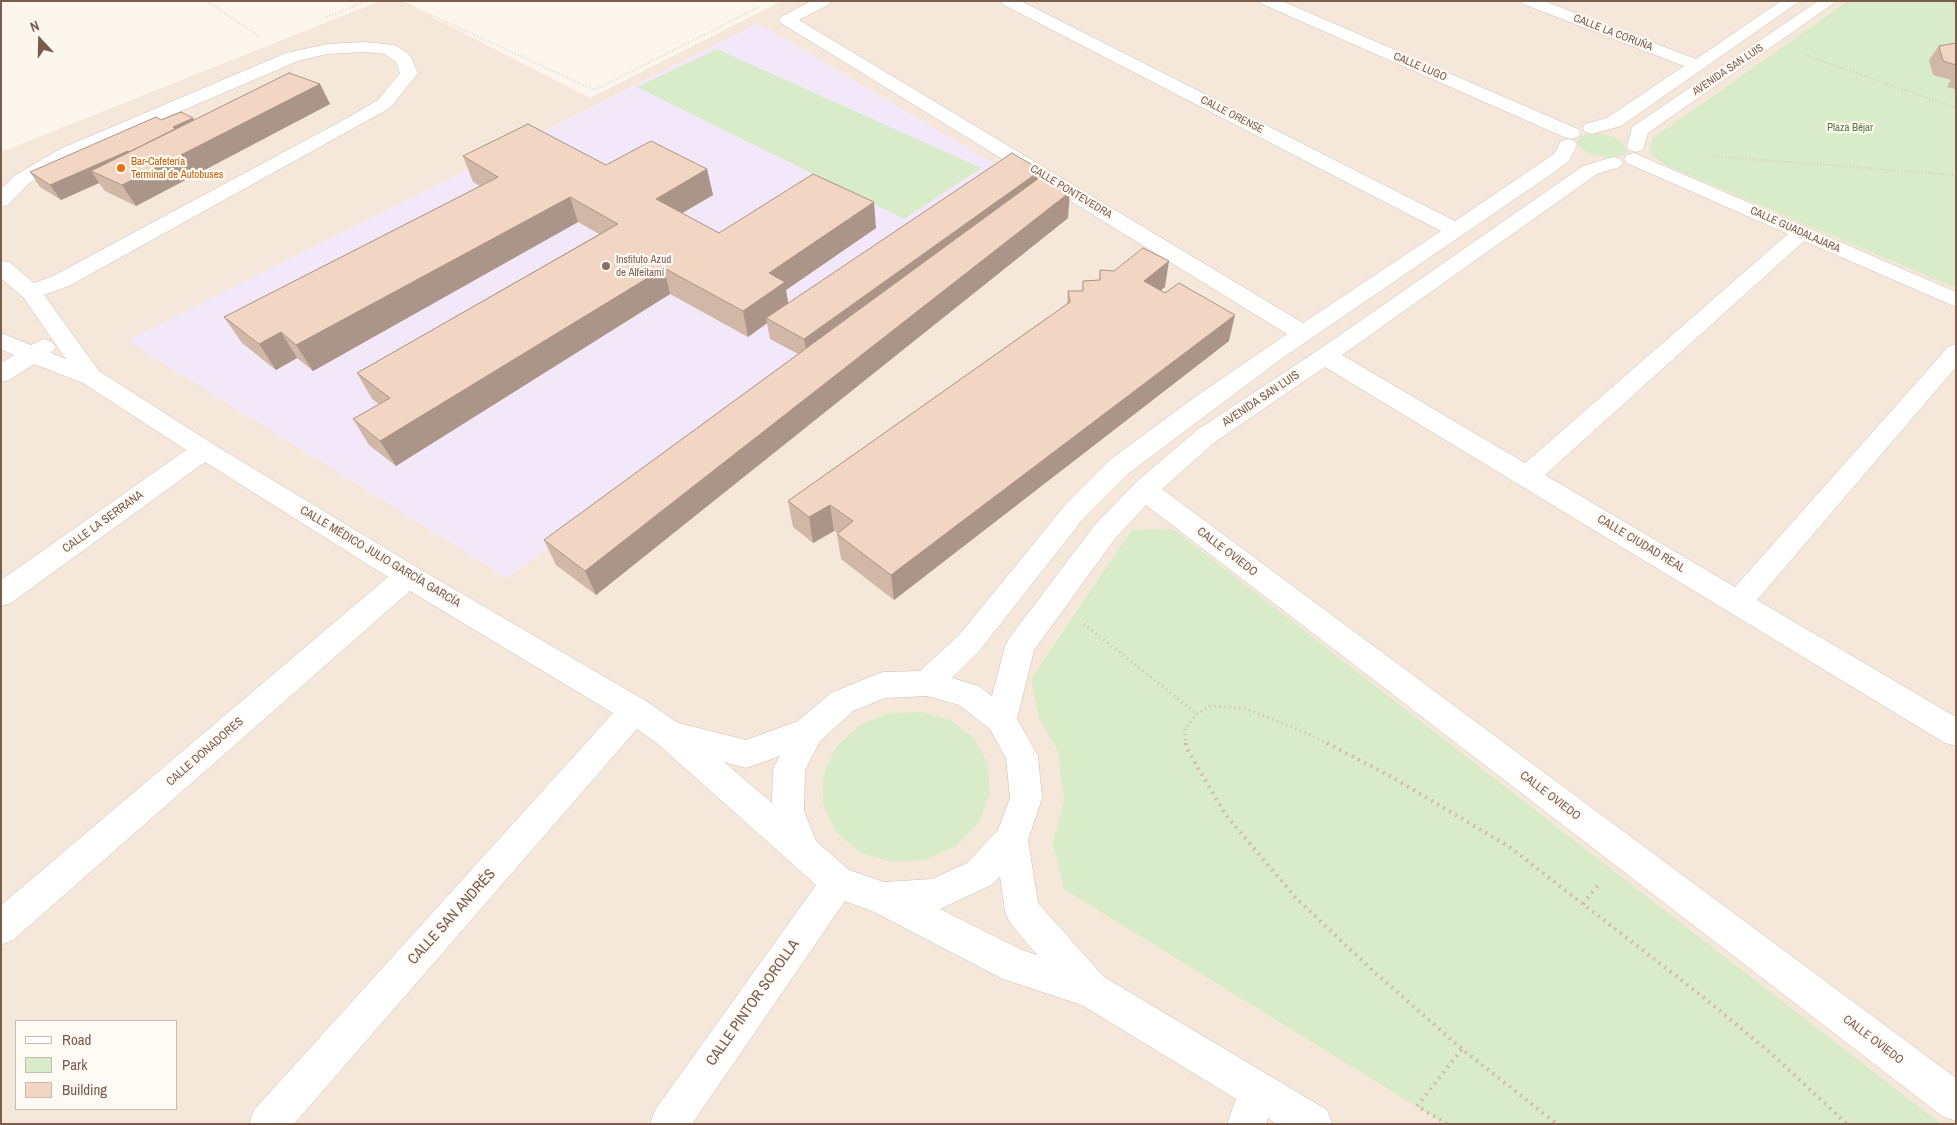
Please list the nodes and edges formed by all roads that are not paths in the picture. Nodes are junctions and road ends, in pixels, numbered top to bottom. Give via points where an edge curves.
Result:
1 (824, 1) edge
2 (1008, 1) edge
3 (1268, 1) edge
4 (1529, 1) edge
5 (1792, 1) edge
6 (1829, 1) edge
7 (1697, 65) junction
8 (1592, 128) junction
9 (1570, 139) junction
10 (1627, 156) junction
11 (1, 201) edge
12 (1456, 230) junction
13 (1801, 233) junction
14 (1, 267) edge
15 (31, 292) junction
16 (1956, 300) edge
17 (53, 323) junction
18 (1303, 333) junction
19 (1, 340) edge
20 (1956, 352) edge
21 (33, 355) junction
22 (1325, 356) junction
23 (1, 374) edge
24 (91, 377) junction
25 (204, 450) junction
26 (1526, 476) junction
27 (1144, 490) junction
28 (408, 576) junction
29 (1, 595) edge
30 (1738, 603) junction
31 (927, 683) junction
32 (636, 710) junction
33 (1002, 720) junction
34 (809, 731) junction
35 (1956, 733) edge
36 (670, 735) junction
37 (1011, 840) junction
38 (803, 851) junction
39 (838, 882) junction
40 (884, 899) junction
41 (1, 928) edge
42 (1091, 990) junction
43 (1956, 1102) edge
44 (1253, 1107) edge
45 (268, 1124) edge
46 (668, 1124) edge
47 (1313, 1124) edge

1 - 18 street, CALLE PONTEVEDRA via 787,20
2 - 12 street, CALLE ORENSE
3 - 9 street, CALLE LUGO
4 - 7 street, CALLE LA CORUÑA
5 - 7 street, AVENIDA SAN LUIS
6 - 10 street, AVENIDA SAN LUIS via 1639,131
7 - 8 street, AVENIDA SAN LUIS via 1614,122
8 - 9 street, AVENIDA SAN LUIS via 1580,129
8 - 10 street via 1618,134
9 - 10 street, CALLE LUGO via 1575,152 1586,158
9 - 12 street via 1557,161
10 - 13 street, CALLE GUADALAJARA
10 - 22 street, AVENIDA SAN LUIS via 1590,170
11 - 15 street via 21,180 67,153 292,58 327,49 389,49 404,59 409,72 384,104 356,121 61,281
12 - 18 street
13 - 16 street, CALLE GUADALAJARA
13 - 26 street
14 - 15 street, CALLE MÉDICO JULIO GARCÍA GARCÍA
15 - 17 street, CALLE MÉDICO JULIO GARCÍA GARCÍA
17 - 21 street via 46,346
17 - 24 street, CALLE MÉDICO JULIO GARCÍA GARCÍA
18 - 31 street via 1120,466 1074,512 970,642
19 - 21 street, CALLE MÉDICO JULIO GARCÍA GARCÍA
20 - 30 street
21 - 23 street
21 - 24 street, CALLE MÉDICO JULIO GARCÍA GARCÍA
22 - 26 street, CALLE CIUDAD REAL
22 - 27 street, AVENIDA SAN LUIS via 1206,436
24 - 25 street, CALLE MÉDICO JULIO GARCÍA GARCÍA
25 - 28 street, CALLE MÉDICO JULIO GARCÍA GARCÍA
25 - 29 street, CALLE LA SERRANA
26 - 30 street, CALLE CIUDAD REAL
27 - 33 street, AVENIDA SAN LUIS via 1104,533 1020,646
27 - 43 street, CALLE OVIEDO
28 - 32 street, CALLE MÉDICO JULIO GARCÍA GARCÍA
28 - 41 street, CALLE DONADORES
30 - 35 street, CALLE CIUDAD REAL
31 - 33 street via 968,695
31 - 34 street via 883,685 842,702
32 - 36 street, CALLE MÉDICO JULIO GARCÍA GARCÍA
32 - 45 street, CALLE SAN ANDRÉS
33 - 37 street via 1022,756 1026,798
34 - 36 street, CALLE MÉDICO JULIO GARCÍA GARCÍA via 746,754
34 - 38 street via 789,769 788,812
36 - 38 street, CALLE MÉDICO JULIO GARCÍA GARCÍA
37 - 40 street via 979,874 934,895
37 - 42 street via 1022,910
38 - 39 street, CALLE MÉDICO JULIO GARCÍA GARCÍA
39 - 40 street
39 - 46 street, CALLE PINTOR SOROLLA
40 - 42 street via 1016,966
42 - 44 street
44 - 47 street

